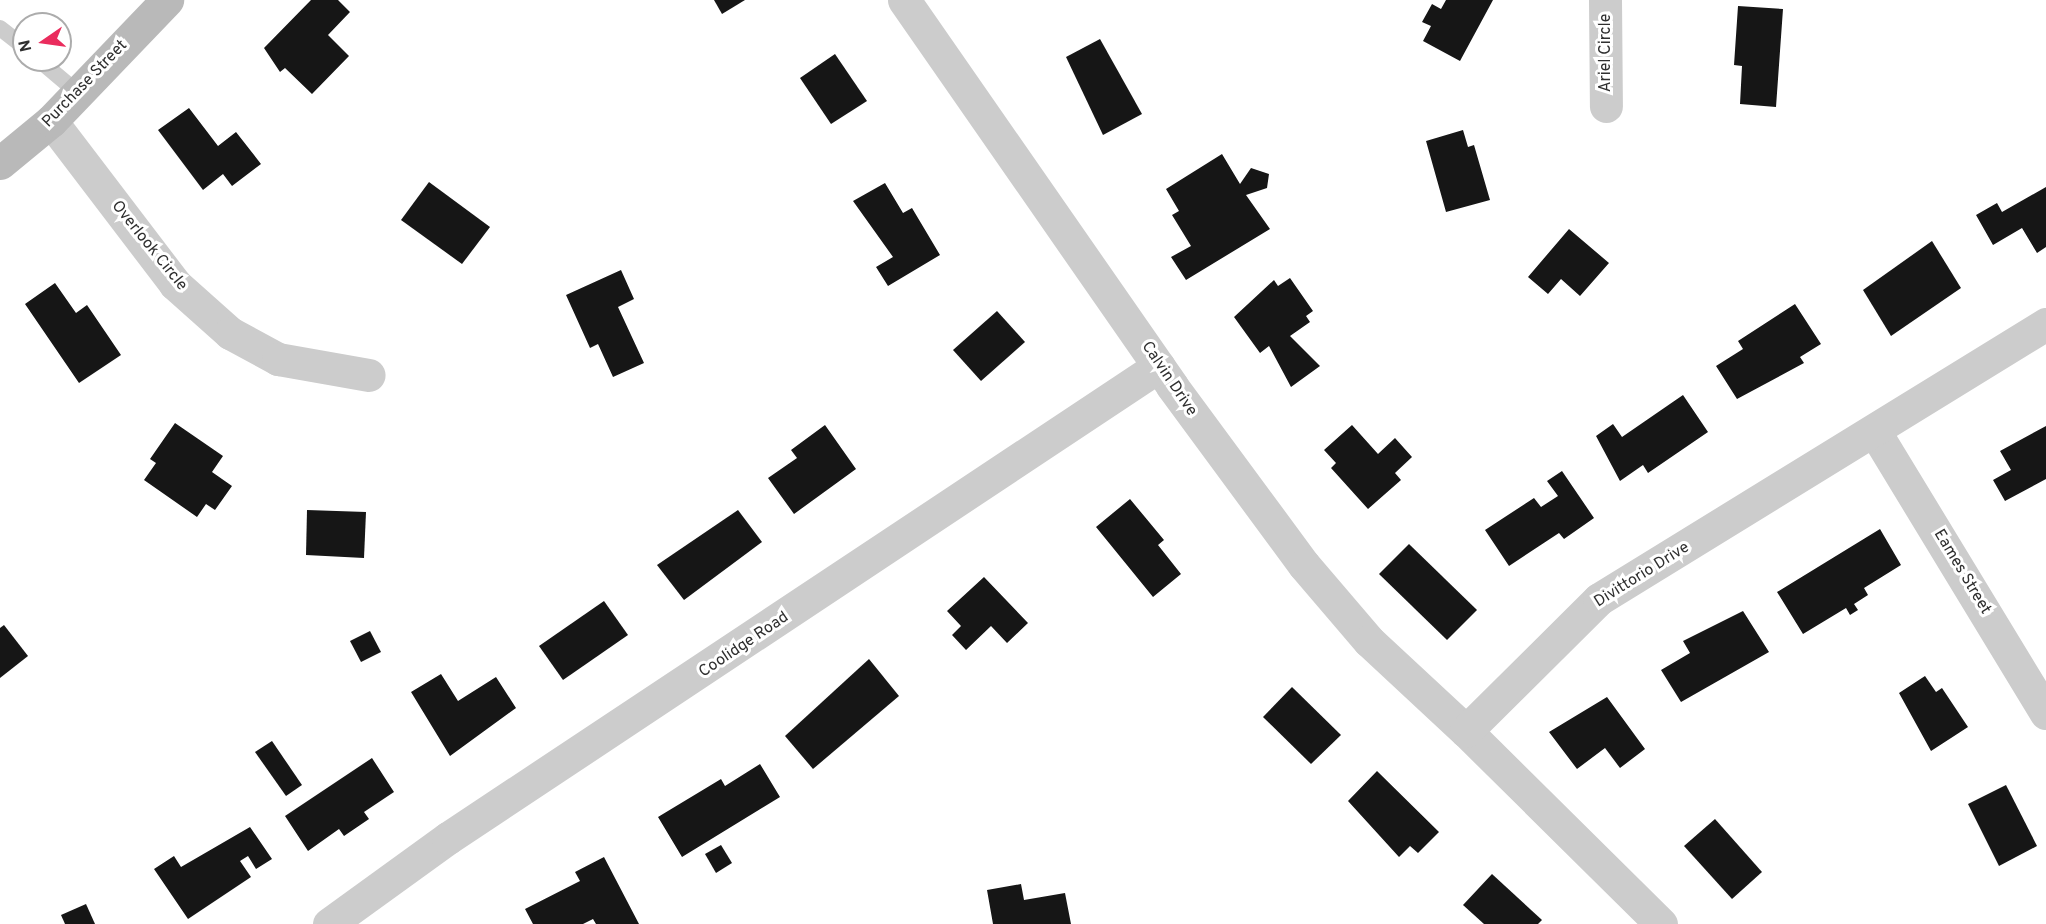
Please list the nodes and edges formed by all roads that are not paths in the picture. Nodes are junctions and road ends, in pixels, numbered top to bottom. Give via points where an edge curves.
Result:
1 (167, 0) edge
2 (904, 0) edge
3 (1605, 0) edge
4 (0, 28) edge
5 (12, 38) edge
6 (53, 72) edge
7 (78, 93) junction
8 (1606, 106) dead end
9 (51, 121) junction
10 (0, 163) edge
11 (2046, 324) edge
12 (1159, 366) junction
13 (369, 375) dead end
14 (1875, 432) junction
15 (2046, 713) edge
16 (1466, 731) junction
17 (329, 924) edge
18 (1661, 924) edge

1 - 7 main road, Purchase Street
2 - 12 street, Calvin Drive
3 - 8 street, Ariel Circle
4 - 5 lane
6 - 7 lane
7 - 9 main road, Purchase Street
9 - 10 main road, Purchase Street
9 - 13 street, Overlook Circle via 174,284 230,333 278,359
11 - 14 street, Divittorio Drive
12 - 16 street, Calvin Drive via 1304,565 1369,641
12 - 17 street, Coolidge Road via 448,838
14 - 15 street, Eames Street
14 - 16 street, Divittorio Drive via 1599,599
16 - 18 street

